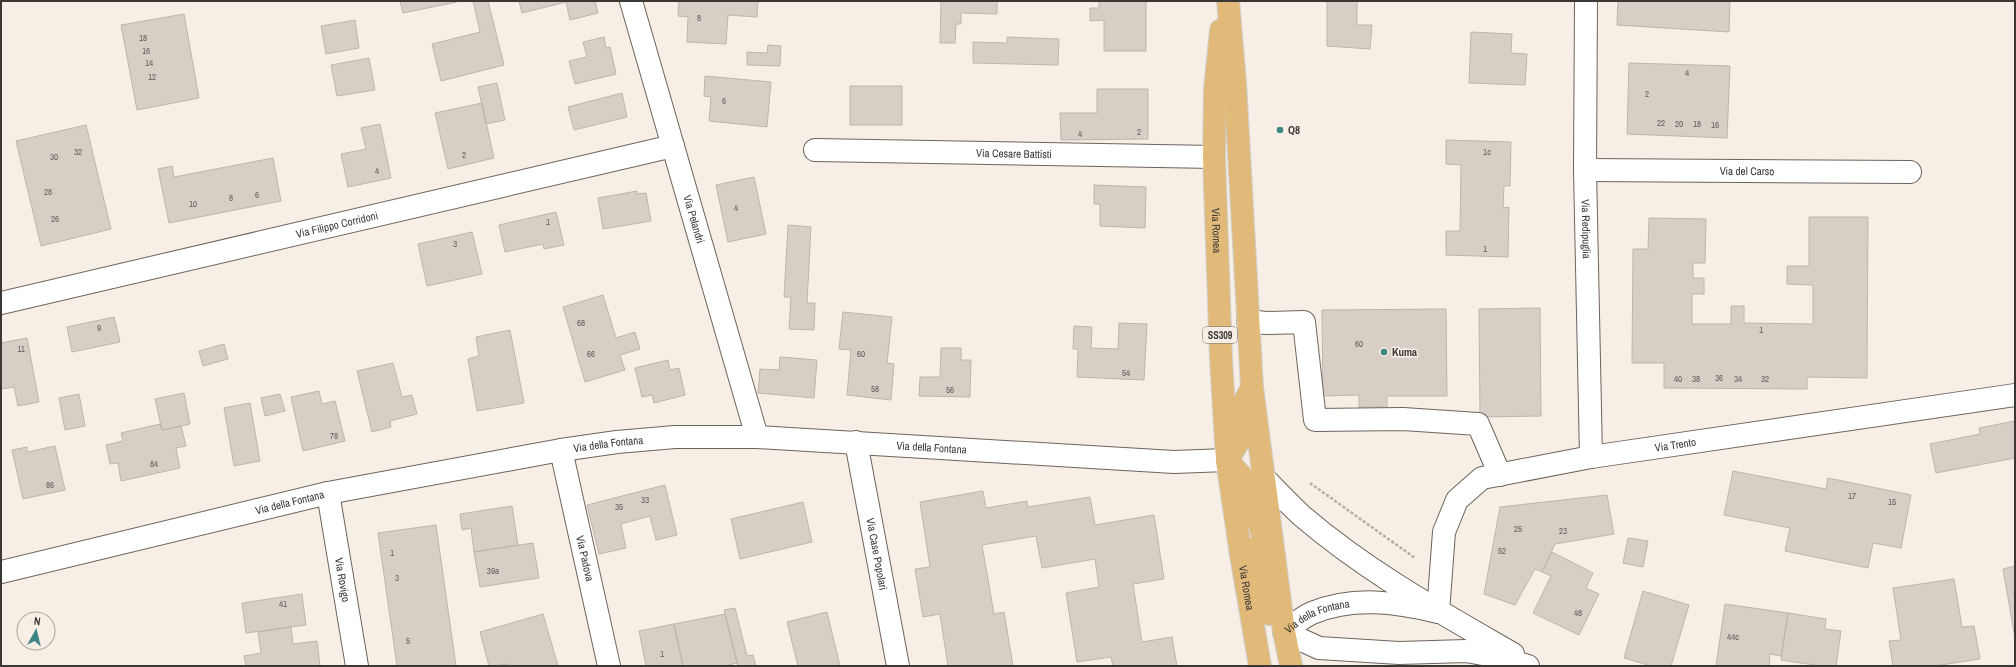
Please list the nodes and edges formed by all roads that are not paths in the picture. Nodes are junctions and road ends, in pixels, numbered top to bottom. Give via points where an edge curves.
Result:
1 (631, 1) edge
2 (1223, 1) edge
3 (1228, 1) edge
4 (1586, 1) edge
5 (673, 146) junction
6 (814, 150) dead end
7 (1214, 157) junction
8 (1585, 170) junction
9 (1910, 172) dead end
10 (1, 303) edge
11 (1248, 321) junction
12 (1252, 387) junction
13 (2015, 395) edge
14 (757, 437) junction
15 (856, 442) junction
16 (561, 450) junction
17 (1591, 457) junction
18 (1227, 460) junction
19 (1500, 475) junction
20 (1265, 479) junction
21 (328, 493) junction
22 (1234, 510) junction
23 (1276, 571) junction
24 (1, 572) edge
25 (1438, 612) junction
26 (1284, 632) junction
27 (1439, 652) junction
28 (357, 666) edge
29 (609, 666) edge
30 (898, 666) edge
31 (1260, 666) edge
32 (1270, 666) edge
33 (1291, 666) edge
34 (1402, 666) edge
35 (1528, 666) edge
36 (1535, 666) edge

1 - 5 street, Via Pelandri
2 - 7 main road, Via Romea / SS309 via 1215,89
3 - 11 main road, SS309
4 - 8 street, Via Redipuglia
5 - 10 street, Via Filippo Corridoni
5 - 14 street, Via Pelandri
6 - 7 street, Via Cesare Battisti
7 - 18 main road, Via Romea / SS309
8 - 9 street, Via del Carso
8 - 17 street, Via Redipuglia
11 - 12 main road, SS309
11 - 19 street via 1304,322 1316,420 1402,419 1478,424
12 - 18 main road via 1241,408 1241,438
12 - 20 main road, SS309
13 - 17 street, Via Trento
14 - 15 street, Via della Fontana
14 - 16 street, Via della Fontana via 675,437
15 - 18 street, Via della Fontana via 1174,462
15 - 30 street, Via Case Popolari
16 - 21 street, Via della Fontana
16 - 29 street, Via Padova
17 - 19 street, Via Trento
18 - 20 main road
18 - 22 main road, Via Romea / SS309
18 - 23 main road, SS309 via 1246,481
19 - 25 street, Via Trento via 1482,478 1457,500 1444,532
20 - 23 main road, SS309
20 - 25 street, Via della Fontana via 1302,516 1396,585
21 - 24 street, Via della Fontana
21 - 28 street, Via Rovigo
22 - 26 main road, Via Romea / SS309 via 1256,559 1270,618
22 - 31 main road, Via Romea / SS309
23 - 26 main road, SS309
25 - 26 street, Via della Fontana via 1400,603 1359,602 1335,605 1310,613
25 - 36 street, Via della Fontana
26 - 27 street, Via della Fontana via 1319,648 1399,653
26 - 32 main road, SS309
26 - 33 main road, SS309
27 - 34 street, Via della Fontana
27 - 35 street, Via della Fontana via 1466,651

